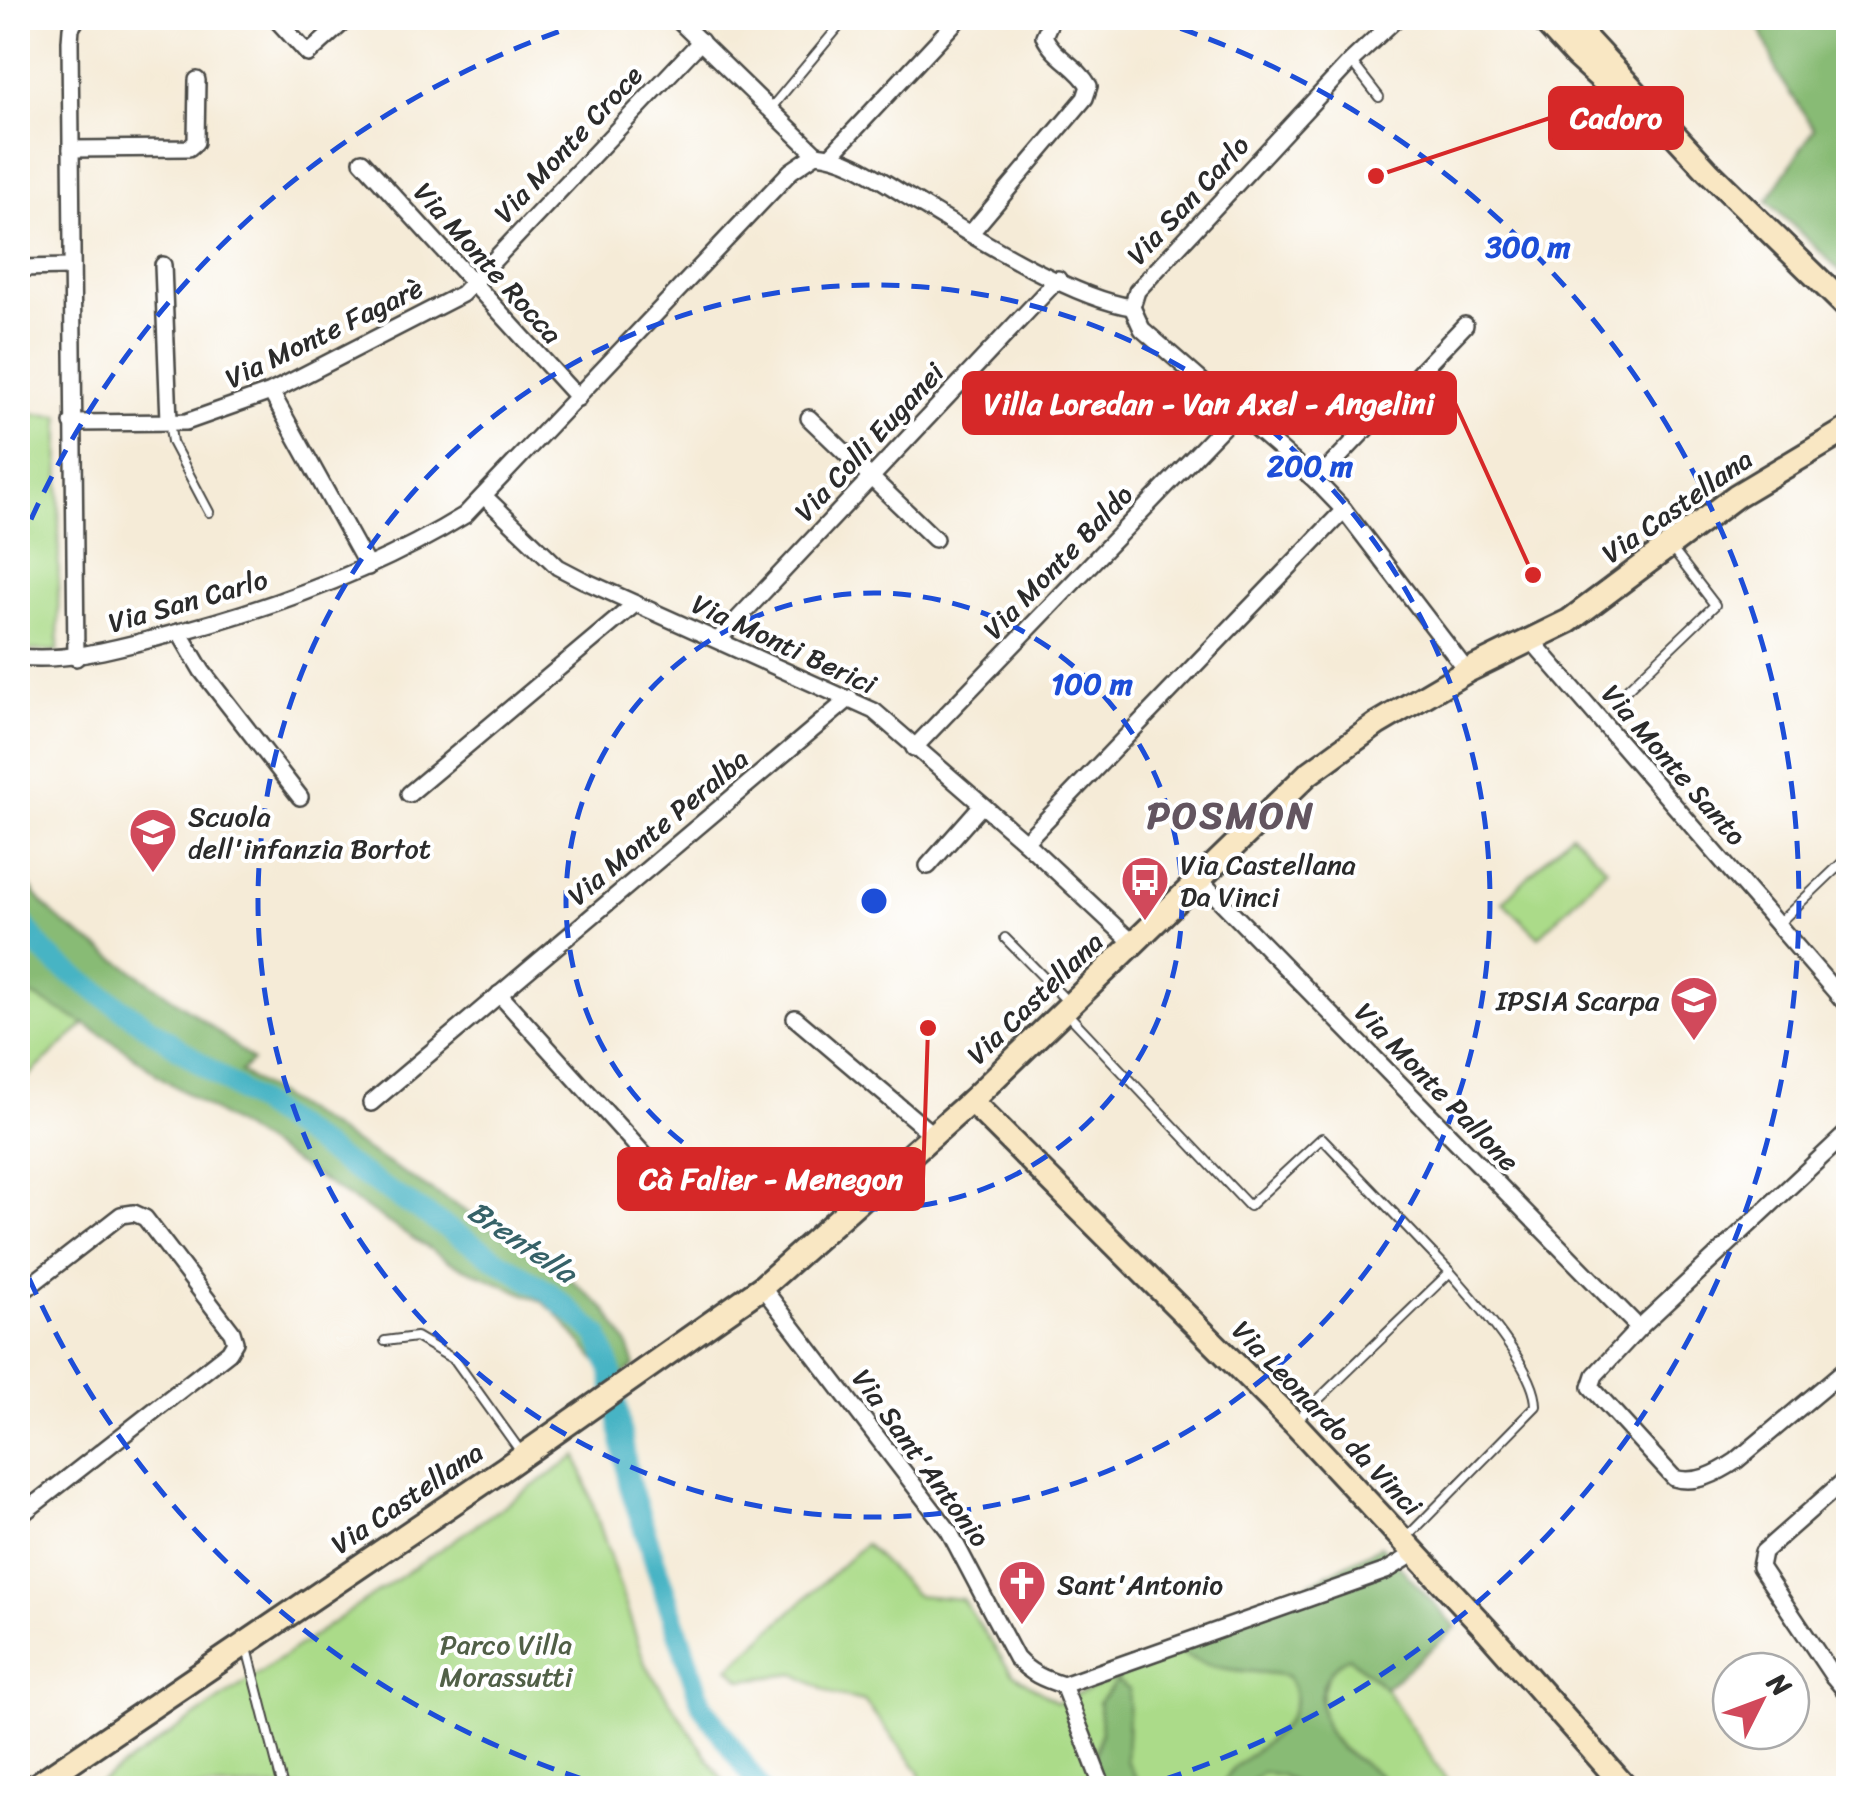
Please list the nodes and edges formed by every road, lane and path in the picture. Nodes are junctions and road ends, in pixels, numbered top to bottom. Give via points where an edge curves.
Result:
1 (77, 18) edge
2 (275, 18) edge
3 (348, 18) edge
4 (676, 18) edge
5 (846, 18) edge
6 (959, 18) edge
7 (1052, 18) edge
8 (1397, 18) edge
9 (1527, 18) edge
10 (1541, 18) edge
11 (1554, 18) edge
12 (1567, 18) edge
13 (700, 40) junction
14 (1351, 61) junction
15 (1596, 63) junction
16 (198, 80) dead end
17 (1379, 96) dead end
18 (770, 108) junction
19 (71, 150) junction
20 (823, 154) junction
21 (362, 161) dead end
22 (970, 234) junction
23 (163, 265) dead end
24 (72, 267) junction
25 (18, 268) edge
26 (1058, 280) junction
27 (473, 284) junction
28 (1846, 306) edge
29 (1132, 307) junction
30 (1465, 325) dead end
31 (271, 392) junction
32 (578, 398) junction
33 (1238, 411) junction
34 (809, 418) dead end
35 (168, 422) junction
36 (72, 424) junction
37 (1845, 433) edge
38 (869, 478) junction
39 (1316, 481) junction
40 (485, 497) junction
41 (1344, 510) junction
42 (209, 512) dead end
43 (935, 538) dead end
44 (1669, 546) junction
45 (368, 566) junction
46 (636, 604) junction
47 (179, 632) junction
48 (718, 640) junction
49 (1532, 640) junction
50 (18, 657) edge
51 (76, 658) junction
52 (1467, 670) junction
53 (1620, 696) dead end
54 (850, 698) junction
55 (914, 748) junction
56 (409, 794) dead end
57 (300, 796) dead end
58 (982, 805) junction
59 (1025, 842) junction
60 (1848, 857) edge
61 (928, 866) dead end
62 (1200, 880) junction
63 (1779, 923) junction
64 (1005, 938) dead end
65 (1134, 944) junction
66 (500, 994) junction
67 (1848, 1006) edge
68 (1068, 1008) junction
69 (795, 1018) dead end
70 (971, 1101) junction
71 (371, 1103) dead end
72 (1848, 1132) edge
73 (933, 1135) junction
74 (667, 1180) dead end
75 (1450, 1272) junction
76 (762, 1287) junction
77 (18, 1295) edge
78 (1639, 1328) junction
79 (385, 1340) dead end
80 (1848, 1366) edge
81 (1294, 1423) junction
82 (524, 1456) junction
83 (1848, 1476) edge
84 (18, 1517) edge
85 (1409, 1547) junction
86 (246, 1644) junction
87 (1848, 1662) edge
88 (1832, 1676) junction
89 (1063, 1684) junction
90 (1848, 1694) edge
91 (32, 1788) edge
92 (283, 1788) edge
93 (1104, 1788) edge
94 (1626, 1788) edge

1 - 19 street via 70,41
2 - 3 street via 308,54
4 - 13 street
5 - 18 lane
6 - 20 street, Via San Carlo
7 - 22 street via 1044,36 1050,50 1082,73 1089,86 1085,98
8 - 14 street, Via San Carlo
9 - 15 street via 1557,50
10 - 15 main road
11 - 15 street
12 - 15 main road
13 - 18 street
13 - 27 street, Via Monte Croce
14 - 17 lane
14 - 29 street, Via San Carlo via 1137,291
15 - 28 main road
16 - 19 street via 196,142 190,148
18 - 20 street
19 - 24 street
20 - 22 street, Via San Carlo via 848,161
20 - 32 street, Via San Carlo via 791,171
21 - 27 street, Via Monte Rocca
22 - 26 street, Via San Carlo
23 - 35 street
24 - 25 street
24 - 36 street
26 - 29 street, Via San Carlo
26 - 38 street, Via Colli Euganei
27 - 31 street, Via Monte Fagarè
27 - 32 street, Via Monte Rocca
29 - 33 street via 1142,330
30 - 39 street
31 - 35 street, Via Monte Fagarè via 186,422
31 - 45 street
32 - 40 street, Via San Carlo
33 - 39 street
33 - 55 street, Via Monte Baldo
34 - 38 street
35 - 36 street, Via Monte Fagarè
35 - 42 lane
36 - 51 street
37 - 44 main road, Via Castellana via 1736,496
38 - 43 street
38 - 48 street, Via Colli Euganei
39 - 41 street
40 - 45 street, Via San Carlo via 408,550
40 - 46 street, Via Monti Berici via 558,566
41 - 52 street
41 - 59 street
44 - 49 main road, Via Castellana
44 - 53 lane via 1715,605
45 - 47 street, Via San Carlo
46 - 48 street, Via Monti Berici
46 - 56 street
47 - 51 street, Via San Carlo
47 - 57 street
48 - 54 street, Via Monti Berici
49 - 52 main road, Via Castellana
49 - 63 street, Via Monte Santo
50 - 51 street, Via San Carlo
52 - 62 main road, Via Castellana via 1308,774
54 - 55 street, Via Monti Berici
54 - 66 street, Via Monte Peralba
55 - 58 street, Via Monti Berici
58 - 59 street, Via Monti Berici
58 - 61 street
59 - 65 street, Via Monti Berici
60 - 63 lane
62 - 65 main road, Via Castellana
62 - 78 street, Via Monte Pallone
63 - 67 street, Via Monte Santo
64 - 68 lane
65 - 68 main road, Via Castellana
66 - 71 street, Via Monte Peralba
66 - 74 street
68 - 70 main road, Via Castellana
68 - 75 lane via 1250,1206 1322,1138
69 - 73 street
70 - 73 main road, Via Castellana
70 - 81 main road, Via Leonardo da Vinci
72 - 78 street
73 - 76 main road, Via Castellana
75 - 81 lane
75 - 85 lane via 1506,1340 1537,1401
76 - 82 main road, Via Castellana
76 - 89 street, Via Sant'Antonio via 950,1532 1016,1658 1042,1679
77 - 84 street via 121,1215 134,1212 145,1218 235,1342
78 - 80 street via 1591,1386 1674,1478 1686,1482 1736,1461
79 - 82 lane via 416,1337 455,1360
81 - 85 main road, Via Leonardo da Vinci
82 - 86 main road, Via Castellana
83 - 88 street via 1759,1562
85 - 89 street via 1386,1571
85 - 94 main road, Via Leonardo da Vinci
86 - 91 main road, Via Castellana
86 - 92 lane
87 - 88 street
88 - 90 street
89 - 93 street

